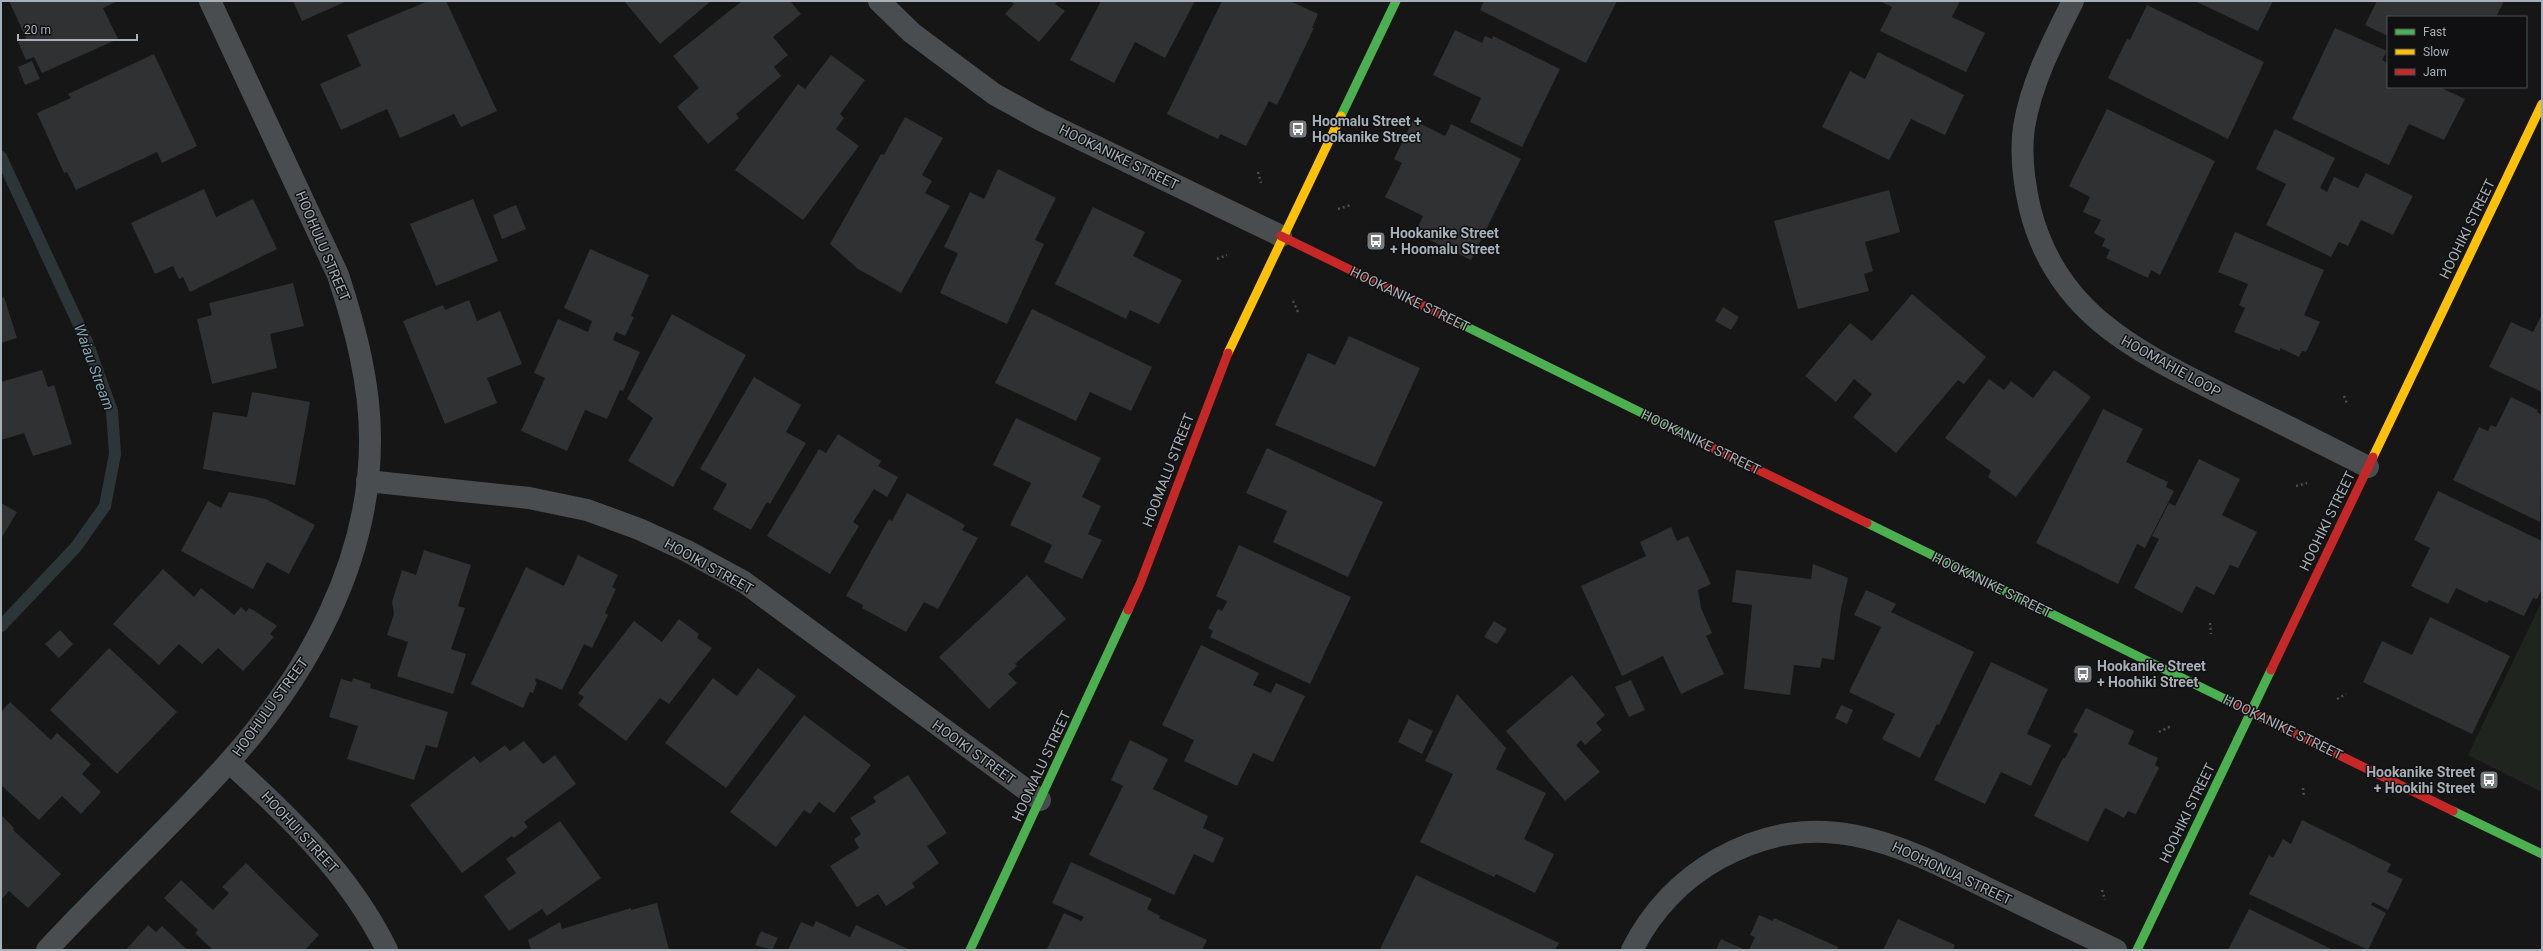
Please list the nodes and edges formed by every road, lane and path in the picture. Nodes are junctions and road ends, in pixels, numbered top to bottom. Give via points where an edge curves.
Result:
1 (210, 1) edge
2 (879, 1) edge
3 (1396, 1) edge
4 (2072, 1) edge
5 (2542, 104) edge
6 (1258, 172) dead end
7 (1261, 183) dead end
8 (1351, 205) dead end
9 (1338, 209) dead end
10 (1281, 236) junction
11 (1227, 255) dead end
12 (1217, 259) dead end
13 (1293, 301) dead end
14 (1298, 312) dead end
15 (2344, 396) dead end
16 (2347, 404) dead end
17 (2368, 467) junction
18 (367, 481) junction
19 (2307, 483) dead end
20 (2296, 486) dead end
21 (2210, 623) dead end
22 (2211, 634) dead end
23 (2346, 694) dead end
24 (2337, 699) dead end
25 (2251, 711) junction
26 (2171, 726) dead end
27 (2159, 732) dead end
28 (230, 762) junction
29 (2303, 788) dead end
30 (2304, 798) dead end
31 (1040, 800) junction
32 (2542, 854) edge
33 (2102, 890) dead end
34 (2105, 900) dead end
35 (47, 950) edge
36 (387, 950) edge
37 (970, 950) edge
38 (1632, 950) edge
39 (2116, 950) edge
40 (2137, 950) edge

1 - 18 street, HOOHULU STREET via 338,275 352,317 366,386 370,438
2 - 10 street, HOOKANIKE STREET via 912,33 994,94 1041,120
3 - 10 street, HOOMALU STREET
4 - 17 street, HOOMAHIE LOOP via 2034,88 2024,128 2022,163 2027,197 2035,229 2055,272 2072,296 2091,316 2116,336 2153,359
5 - 17 street, HOOHIKI STREET
6 - 7 path
8 - 9 path
10 - 25 street, HOOKANIKE STREET
10 - 31 street, HOOMALU STREET via 1236,332 1140,584
11 - 12 path
13 - 14 path
15 - 16 path
17 - 25 street, HOOHIKI STREET
18 - 28 street, HOOHULU STREET via 360,522 328,617 309,654 284,692
18 - 31 street, HOOIKI STREET via 529,498 588,510 687,551 744,582
19 - 20 path
21 - 22 path
23 - 24 path
25 - 32 street, HOOKANIKE STREET
25 - 40 street, HOOHIKI STREET
26 - 27 path
28 - 35 street, HOOHULU STREET
28 - 36 street, HOOHUI STREET via 316,845 374,924
29 - 30 path
31 - 37 street, HOOMALU STREET
33 - 34 path
38 - 39 street, HOOHONUA STREET via 1641,932 1662,904 1685,882 1710,864 1739,847 1816,832 1847,833 1882,841 1917,854

